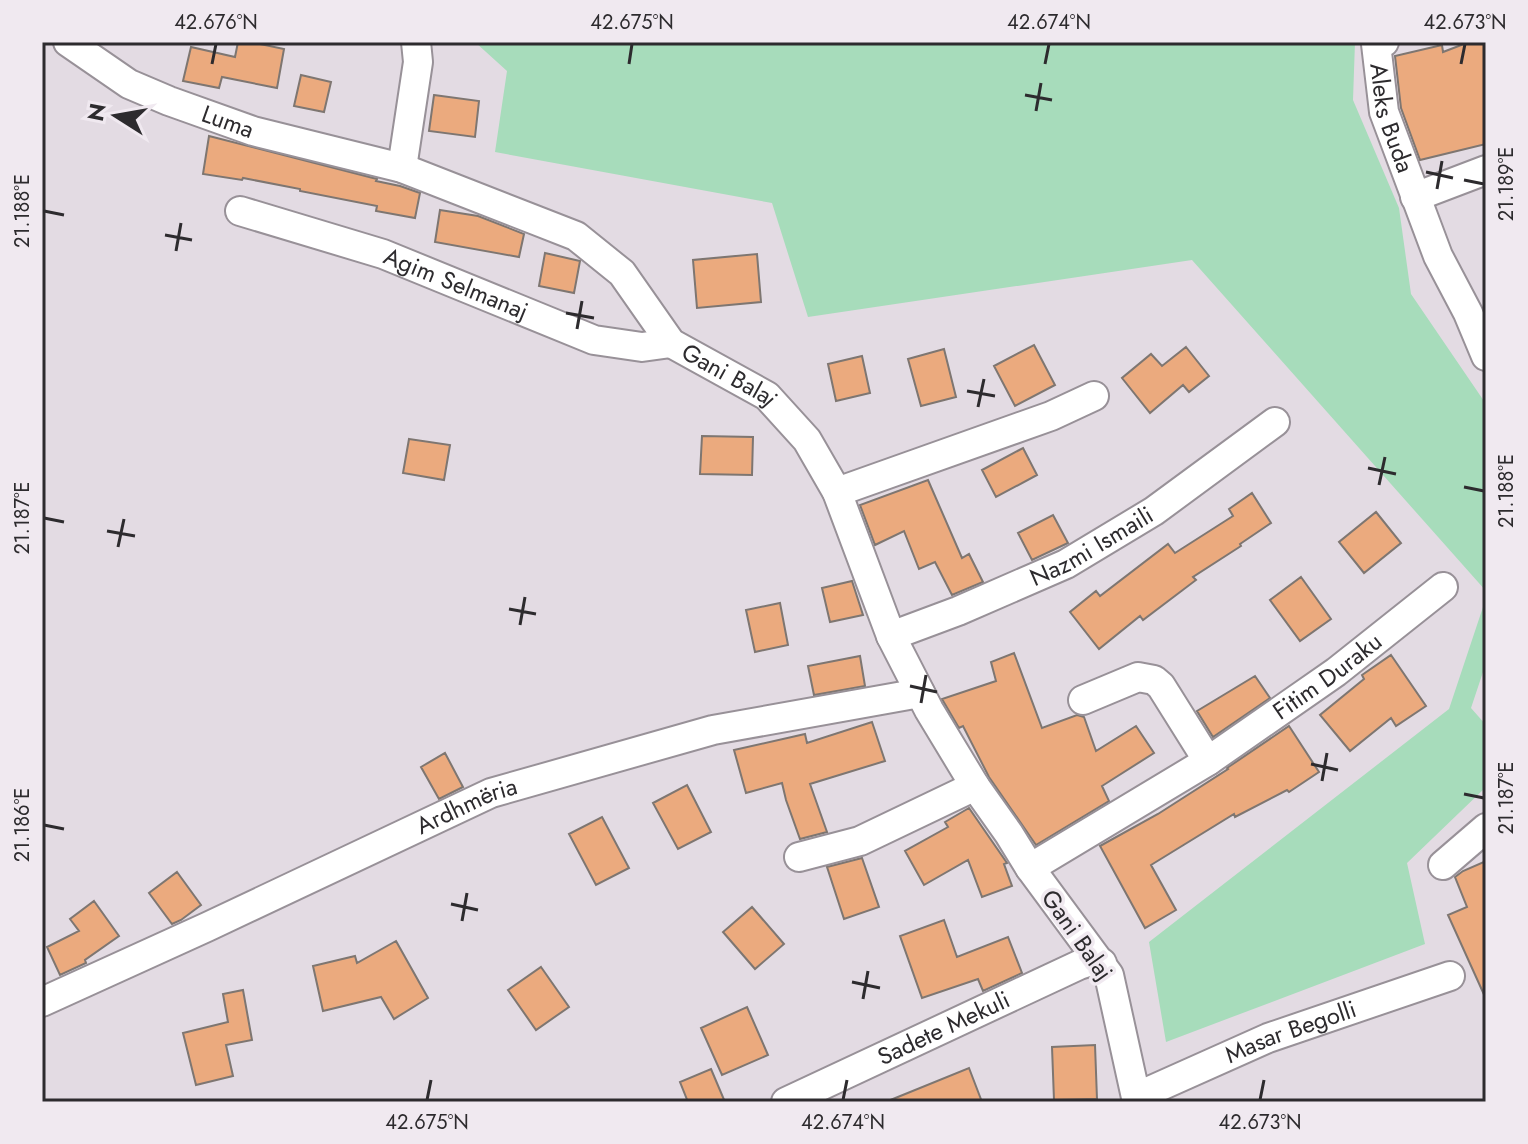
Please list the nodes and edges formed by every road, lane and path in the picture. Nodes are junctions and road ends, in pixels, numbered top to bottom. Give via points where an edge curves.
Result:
1 (68, 42) edge
2 (416, 42) edge
3 (1384, 42) edge
4 (402, 168) junction
5 (1486, 170) edge
6 (1415, 197) junction
7 (240, 211) dead end
8 (671, 343) junction
9 (1486, 356) edge
10 (1094, 396) dead end
11 (1275, 422) dead end
12 (837, 492) junction
13 (1443, 587) dead end
14 (891, 636) junction
15 (920, 693) junction
16 (1083, 700) dead end
17 (1208, 761) junction
18 (975, 786) junction
19 (1486, 828) edge
20 (799, 857) dead end
21 (1443, 865) dead end
22 (1030, 868) junction
23 (1102, 963) junction
24 (1450, 976) dead end
25 (42, 1002) edge
26 (1137, 1099) edge
27 (786, 1102) edge

1 - 4 street, Luma via 129,84 169,101 253,131
2 - 4 street via 418,62
3 - 6 street, Aleks Buda via 1376,44 1384,112
4 - 8 street, Luma via 576,236 622,273
5 - 6 street, Aleks Buda
6 - 9 street, Aleks Buda
7 - 8 street, Agim Selmanaj via 383,254 594,340 642,347
8 - 12 street, Gani Balaj via 767,396 807,440
10 - 12 street
11 - 14 street, Nazmi Ismaili via 1154,511 1066,564
12 - 14 street, Gani Balaj
13 - 17 street, Fitim Duraku via 1336,672
14 - 15 street, Gani Balaj
15 - 18 street, Gani Balaj
15 - 25 street, Ardhmëria via 713,730 491,793
16 - 17 street via 1138,677 1154,680
17 - 22 street, Fitim Duraku
18 - 20 street via 860,841
18 - 22 street, Gani Balaj
19 - 21 street
22 - 23 street, Gani Balaj
23 - 26 street, Gani Balaj via 1114,989
23 - 27 street, Sadete Mekuli via 1079,965
24 - 26 street, Masar Begolli via 1268,1038

